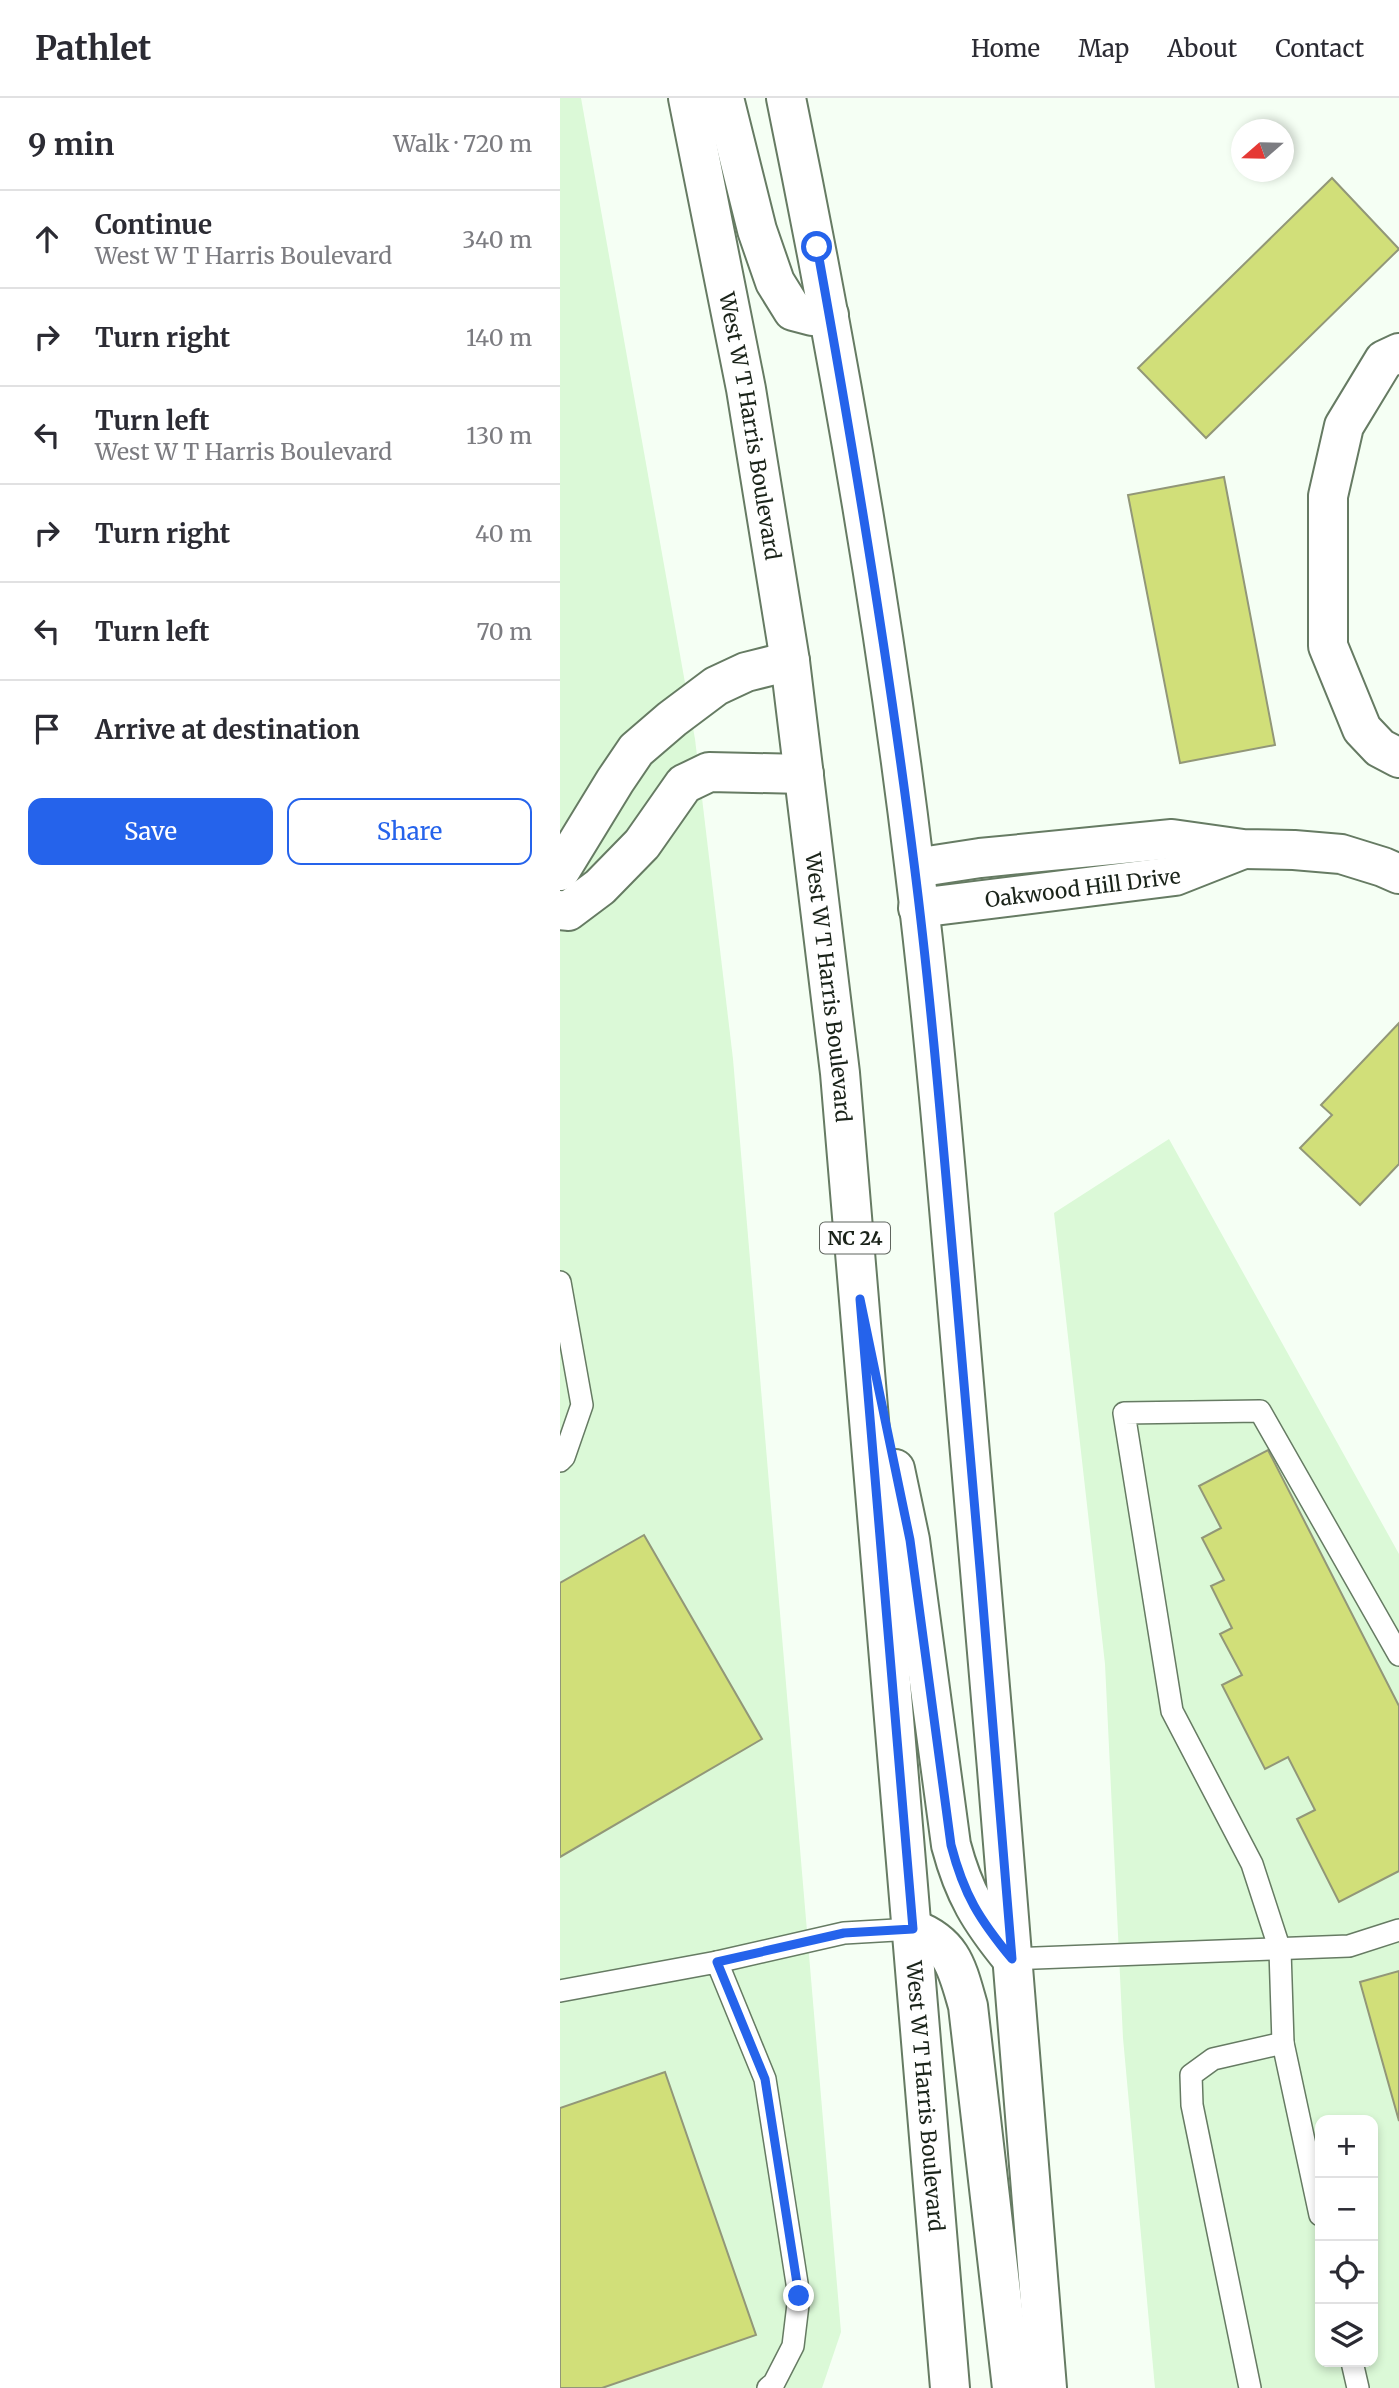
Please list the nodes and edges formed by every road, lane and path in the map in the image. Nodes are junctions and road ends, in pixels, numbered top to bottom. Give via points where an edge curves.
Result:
1 (688, 98) edge
2 (724, 98) edge
3 (786, 98) edge
4 (829, 315) junction
5 (1399, 353) edge
6 (790, 661) junction
7 (1399, 758) edge
8 (804, 774) junction
9 (1243, 849) junction
10 (915, 869) junction
11 (560, 871) edge
12 (1399, 874) edge
13 (918, 908) junction
14 (560, 910) edge
15 (560, 1282) edge
16 (860, 1299) junction
17 (561, 1456) edge
18 (1399, 1655) edge
19 (913, 1929) junction
20 (1399, 1930) edge
21 (1280, 1951) junction
22 (1012, 1959) junction
23 (717, 1962) junction
24 (560, 1991) edge
25 (1283, 2043) junction
26 (1315, 2192) edge
27 (1353, 2367) edge
28 (768, 2388) edge
29 (950, 2388) edge
30 (1012, 2388) edge
31 (1047, 2388) edge
32 (1250, 2388) edge
33 (1358, 2388) edge

1 - 6 main road, West W T Harris Boulevard / NC 24 via 746,389
2 - 4 main road via 775,282 793,310
3 - 4 main road
4 - 10 main road via 871,556
5 - 7 main road via 1384,360 1344,426 1328,496 1328,646 1362,729 1380,748
6 - 8 main road, West W T Harris Boulevard / NC 24
6 - 11 main road via 746,672 716,686 636,750
8 - 14 main road via 709,772 684,784 642,844 600,887 568,911
8 - 16 main road, West W T Harris Boulevard / NC 24 via 841,1073
9 - 10 main road, Oakwood Hill Drive via 1172,839
9 - 12 main road, Oakwood Hill Drive via 1341,854
9 - 13 main road, Oakwood Hill Drive via 1175,876
10 - 13 main road
13 - 22 main road via 972,1461
15 - 17 lane via 582,1405
16 - 19 main road, West W T Harris Boulevard / NC 24
16 - 22 main road via 910,1540 951,1845 970,1899
18 - 21 lane via 1260,1411 1125,1413 1172,1711 1252,1864
19 - 23 lane via 844,1933
19 - 29 main road, West W T Harris Boulevard / NC 24
19 - 30 main road via 943,1945 968,2006
20 - 21 lane via 1349,1946
21 - 22 lane
21 - 25 lane
22 - 31 main road
23 - 24 lane
23 - 28 lane via 765,2079 799,2296 793,2346
25 - 26 lane
25 - 32 lane via 1213,2059 1191,2075 1192,2105
27 - 33 lane

